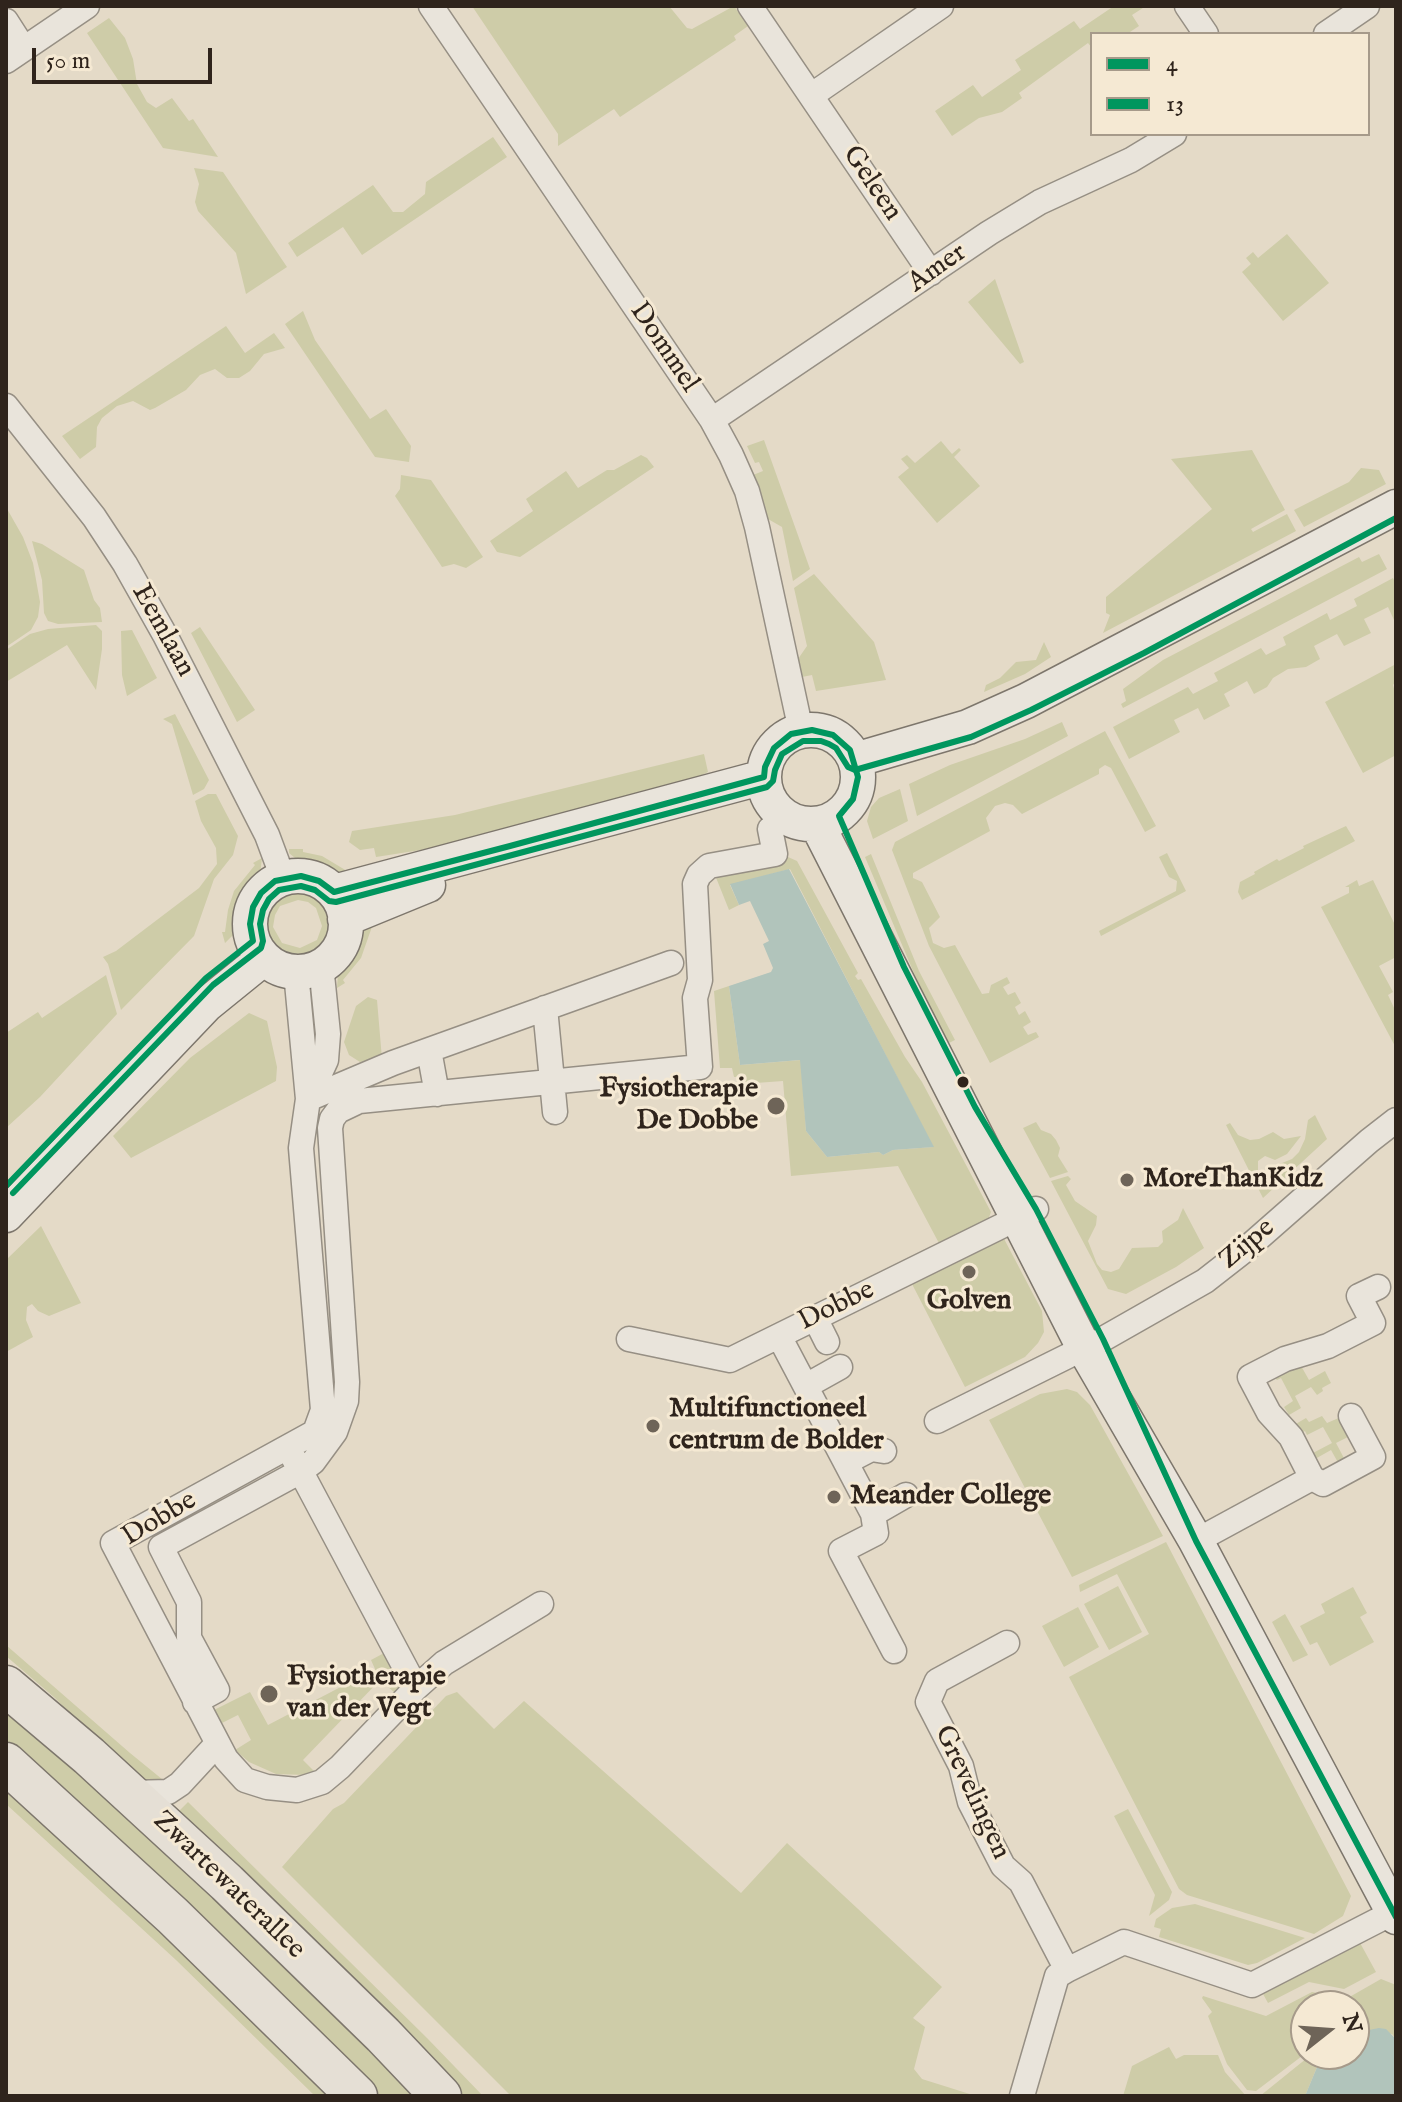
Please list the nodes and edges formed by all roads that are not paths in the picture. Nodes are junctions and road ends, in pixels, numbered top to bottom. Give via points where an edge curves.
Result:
1 (87, 6) edge
2 (431, 6) edge
3 (750, 6) edge
4 (941, 6) edge
5 (1187, 6) edge
6 (1367, 6) edge
7 (6, 21) edge
8 (1205, 32) edge
9 (1329, 32) edge
10 (15, 55) edge
11 (812, 95) junction
12 (1171, 136) edge
13 (931, 273) junction
14 (6, 406) edge
15 (712, 420) junction
16 (1396, 508) edge
17 (1396, 521) edge
18 (801, 731) junction
19 (857, 768) junction
20 (768, 802) junction
21 (828, 820) junction
22 (283, 878) junction
23 (340, 906) junction
24 (258, 949) junction
25 (671, 963) dead end
26 (309, 968) junction
27 (545, 1008) junction
28 (429, 1050) junction
29 (553, 1083) junction
30 (437, 1094) junction
31 (308, 1099) junction
32 (555, 1112) dead end
33 (332, 1119) junction
34 (1396, 1120) edge
35 (6, 1186) edge
36 (1026, 1213) junction
37 (6, 1215) edge
38 (1378, 1287) dead end
39 (815, 1318) junction
40 (779, 1336) junction
41 (629, 1339) dead end
42 (827, 1342) dead end
43 (1094, 1343) junction
44 (840, 1367) dead end
45 (806, 1386) junction
46 (1351, 1416) dead end
47 (937, 1421) dead end
48 (330, 1432) junction
49 (288, 1448) junction
50 (884, 1451) dead end
51 (846, 1462) junction
52 (301, 1471) junction
53 (1312, 1478) junction
54 (906, 1495) dead end
55 (878, 1533) junction
56 (1196, 1541) junction
57 (541, 1604) dead end
58 (1007, 1643) dead end
59 (894, 1651) dead end
60 (6, 1686) edge
61 (416, 1688) junction
62 (195, 1702) junction
63 (217, 1744) junction
64 (6, 1763) edge
65 (130, 1793) junction
66 (1395, 1913) edge
67 (1067, 1970) junction
68 (357, 2096) edge
69 (441, 2096) edge
70 (1022, 2096) edge

1 - 10 street
2 - 15 street, Dommel
3 - 11 street, Geleen
4 - 11 street
5 - 8 street
6 - 9 street
7 - 10 street
11 - 13 street, Geleen
12 - 13 street, Amer via 1029,209
13 - 15 street, Amer
14 - 22 street, Eemlaan via 125,564 267,835
15 - 18 street, Dommel via 747,491
16 - 19 street via 1026,701
17 - 19 street via 1022,717 973,739
18 - 19 street via 823,731 843,741
18 - 20 street via 774,748 765,767
19 - 21 street via 853,799
20 - 21 street via 799,823
20 - 23 street
20 - 29 street via 775,854 709,866 695,884 700,1067
21 - 36 street
22 - 23 street via 311,877
22 - 24 street via 256,899 251,916
23 - 26 street via 340,946
24 - 26 street via 279,968
24 - 35 street via 206,978
24 - 37 street
25 - 27 street
26 - 31 street
27 - 28 street
27 - 29 street
28 - 30 street
28 - 31 street
29 - 30 street
29 - 32 street
30 - 33 street via 359,1101
31 - 33 street
31 - 48 street via 301,1148 323,1410
33 - 48 street via 347,1382 346,1401
34 - 43 street, Zijpe via 1205,1281
36 - 39 street, Dobbe
36 - 43 street
38 - 53 street via 1359,1296 1373,1323 1250,1377
39 - 40 street, Dobbe
39 - 42 street
40 - 41 street, Dobbe via 730,1360
40 - 45 street
43 - 47 street
43 - 56 street
44 - 45 street
45 - 51 street
46 - 53 street via 1373,1457 1323,1484
48 - 49 street, Dobbe
48 - 52 street via 326,1447
49 - 52 street
49 - 62 street, Dobbe via 113,1543
50 - 51 street via 871,1449
51 - 55 street
52 - 61 street
52 - 62 street via 161,1547 189,1602 189,1638 217,1690
53 - 56 street
54 - 55 street
55 - 59 street via 841,1551
56 - 66 street
57 - 61 street, Dobbe via 444,1663
58 - 67 street, Grevelingen via 937,1681 928,1702 961,1766 976,1815 1003,1866 1021,1882
60 - 65 main road, Zwartewaterallee
61 - 63 street, Dobbe via 340,1767 322,1782 297,1790 245,1780
62 - 63 street, Dobbe
63 - 65 street via 168,1792
64 - 68 main road
65 - 69 main road, Zwartewaterallee
66 - 67 street via 1252,1985 1124,1942
67 - 70 street via 1057,1976

